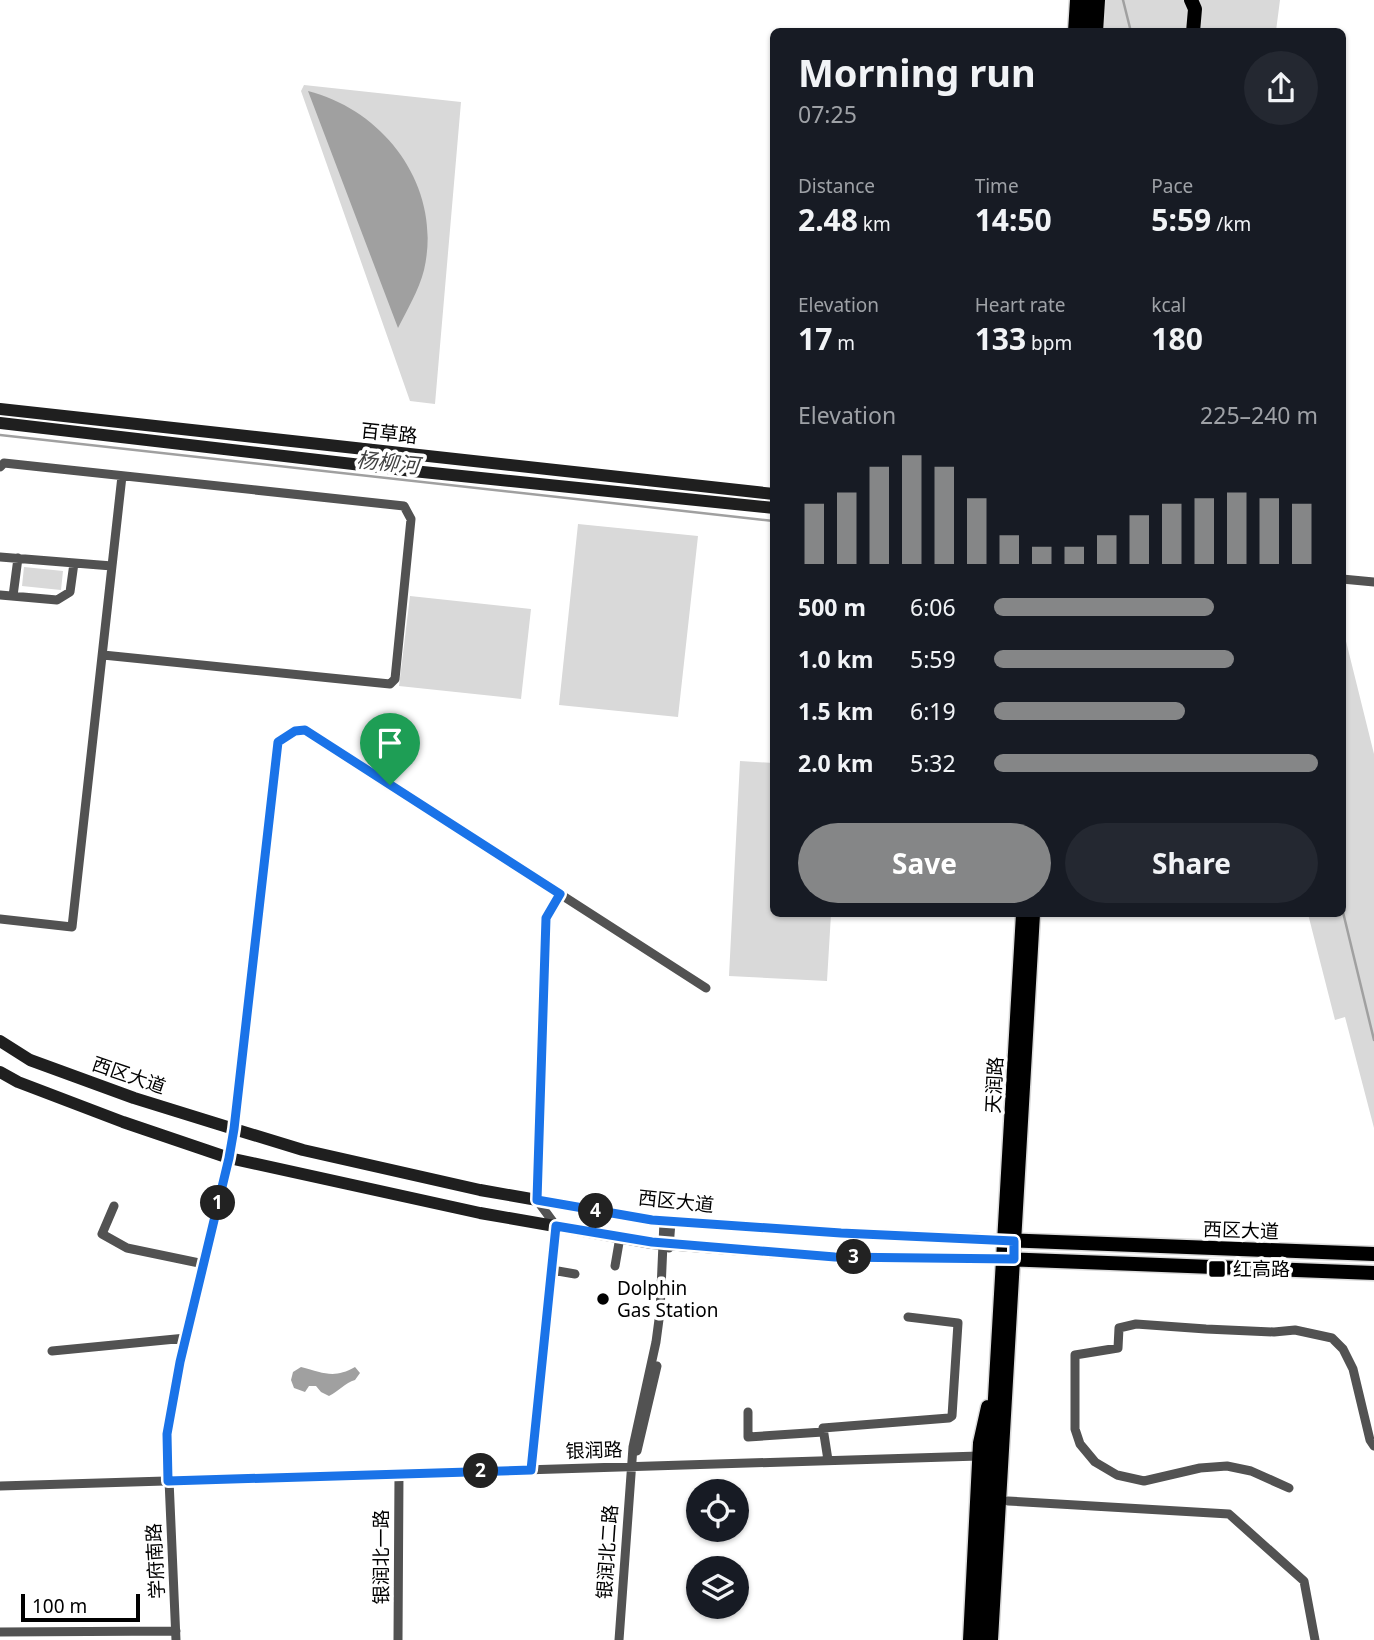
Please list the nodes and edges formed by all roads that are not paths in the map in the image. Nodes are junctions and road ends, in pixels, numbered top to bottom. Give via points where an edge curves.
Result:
1 (1069, 0) edge
2 (1191, 0) edge
3 (1088, 2) edge
4 (1067, 28) edge
5 (1077, 28) edge
6 (1085, 28) edge
7 (1094, 28) edge
8 (1194, 28) edge
9 (0, 409) edge
10 (0, 423) edge
11 (0, 467) edge
12 (122, 476) junction
13 (770, 494) edge
14 (770, 508) edge
15 (0, 557) edge
16 (18, 558) junction
17 (74, 563) junction
18 (112, 566) junction
19 (1346, 579) edge
20 (1374, 582) edge
21 (0, 594) edge
22 (13, 596) junction
23 (103, 655) junction
24 (560, 894) junction
25 (1023, 917) edge
26 (1033, 917) edge
27 (0, 919) edge
28 (706, 988) dead end
29 (0, 1041) edge
30 (0, 1072) edge
31 (234, 1129) junction
32 (229, 1158) junction
33 (537, 1200) junction
34 (114, 1206) dead end
35 (667, 1222) junction
36 (556, 1226) junction
37 (620, 1237) junction
38 (1009, 1241) junction
39 (667, 1244) junction
40 (1374, 1254) edge
41 (1009, 1259) junction
42 (204, 1264) junction
43 (615, 1266) dead end
44 (552, 1270) junction
45 (575, 1273) dead end
46 (1374, 1273) edge
47 (908, 1317) dead end
48 (186, 1338) junction
49 (52, 1351) dead end
50 (1002, 1366) junction
51 (748, 1412) dead end
52 (823, 1432) junction
53 (1374, 1446) edge
54 (979, 1457) junction
55 (828, 1460) junction
56 (632, 1466) junction
57 (531, 1470) junction
58 (399, 1474) junction
59 (168, 1481) junction
60 (0, 1486) edge
61 (1289, 1488) dead end
62 (1009, 1501) junction
63 (0, 1632) edge
64 (176, 1636) edge
65 (398, 1640) edge
66 (618, 1640) edge
67 (970, 1640) edge
68 (981, 1640) edge
69 (991, 1640) edge
70 (1000, 1640) edge
71 (1315, 1640) edge

1 - 4 main road
2 - 8 main road
3 - 5 main road
3 - 6 main road
3 - 7 main road
9 - 13 main road, 百草路
10 - 14 main road, 百草路
11 - 12 street via 4,463
12 - 18 street
12 - 23 street via 404,506 411,519 395,679 390,684
15 - 16 street
16 - 17 street
16 - 22 street
17 - 18 street
17 - 22 street via 70,592 57,600
18 - 23 street
19 - 20 street
21 - 22 street
23 - 27 street via 72,927
24 - 28 street
24 - 31 street, 学府南路 via 305,730 278,742
24 - 33 street via 546,918
25 - 38 main road, 天润路
26 - 38 main road, 天润路
29 - 31 main road, 西区大道 via 30,1060
30 - 32 main road, 西区大道 via 122,1122
31 - 32 street, 学府南路
31 - 33 main road, 西区大道 via 303,1150
32 - 36 main road, 西区大道
32 - 42 street, 学府南路
33 - 35 main road, 西区大道
33 - 36 street
34 - 42 street via 102,1234 127,1248
35 - 38 main road, 西区大道
35 - 39 street, 银润北二路
36 - 37 main road, 西区大道
36 - 44 street
37 - 39 main road, 西区大道
37 - 43 street
38 - 40 main road, 西区大道
38 - 41 main road
39 - 41 main road, 西区大道 via 835,1257
39 - 56 street, 银润北二路 via 656,1342
41 - 46 main road, 西区大道
41 - 50 main road
42 - 48 street, 学府南路
44 - 45 street
44 - 57 street
47 - 52 street via 958,1322 952,1416 823,1428
48 - 49 street
48 - 59 street, 学府南路 via 167,1434
50 - 54 main road
50 - 62 main road via 1012,1444
50 - 68 main road
50 - 69 main road
51 - 52 street via 748,1437
52 - 55 street
53 - 61 street via 1343,1349 1332,1338 1313,1332 1136,1324 1119,1328 1118,1348 1075,1355 1075,1429 1095,1462 1116,1475 1144,1481 1227,1466
54 - 55 street, 银润路
54 - 67 main road
55 - 56 street, 银润路
56 - 57 street, 银润路
56 - 66 street, 银润北二路
57 - 58 street, 银润路
58 - 59 street, 银润路
58 - 65 street, 银润北一路
59 - 60 street, 银润路
59 - 64 street, 学府南路
62 - 70 main road
62 - 71 street via 1229,1514 1304,1581
63 - 64 street

